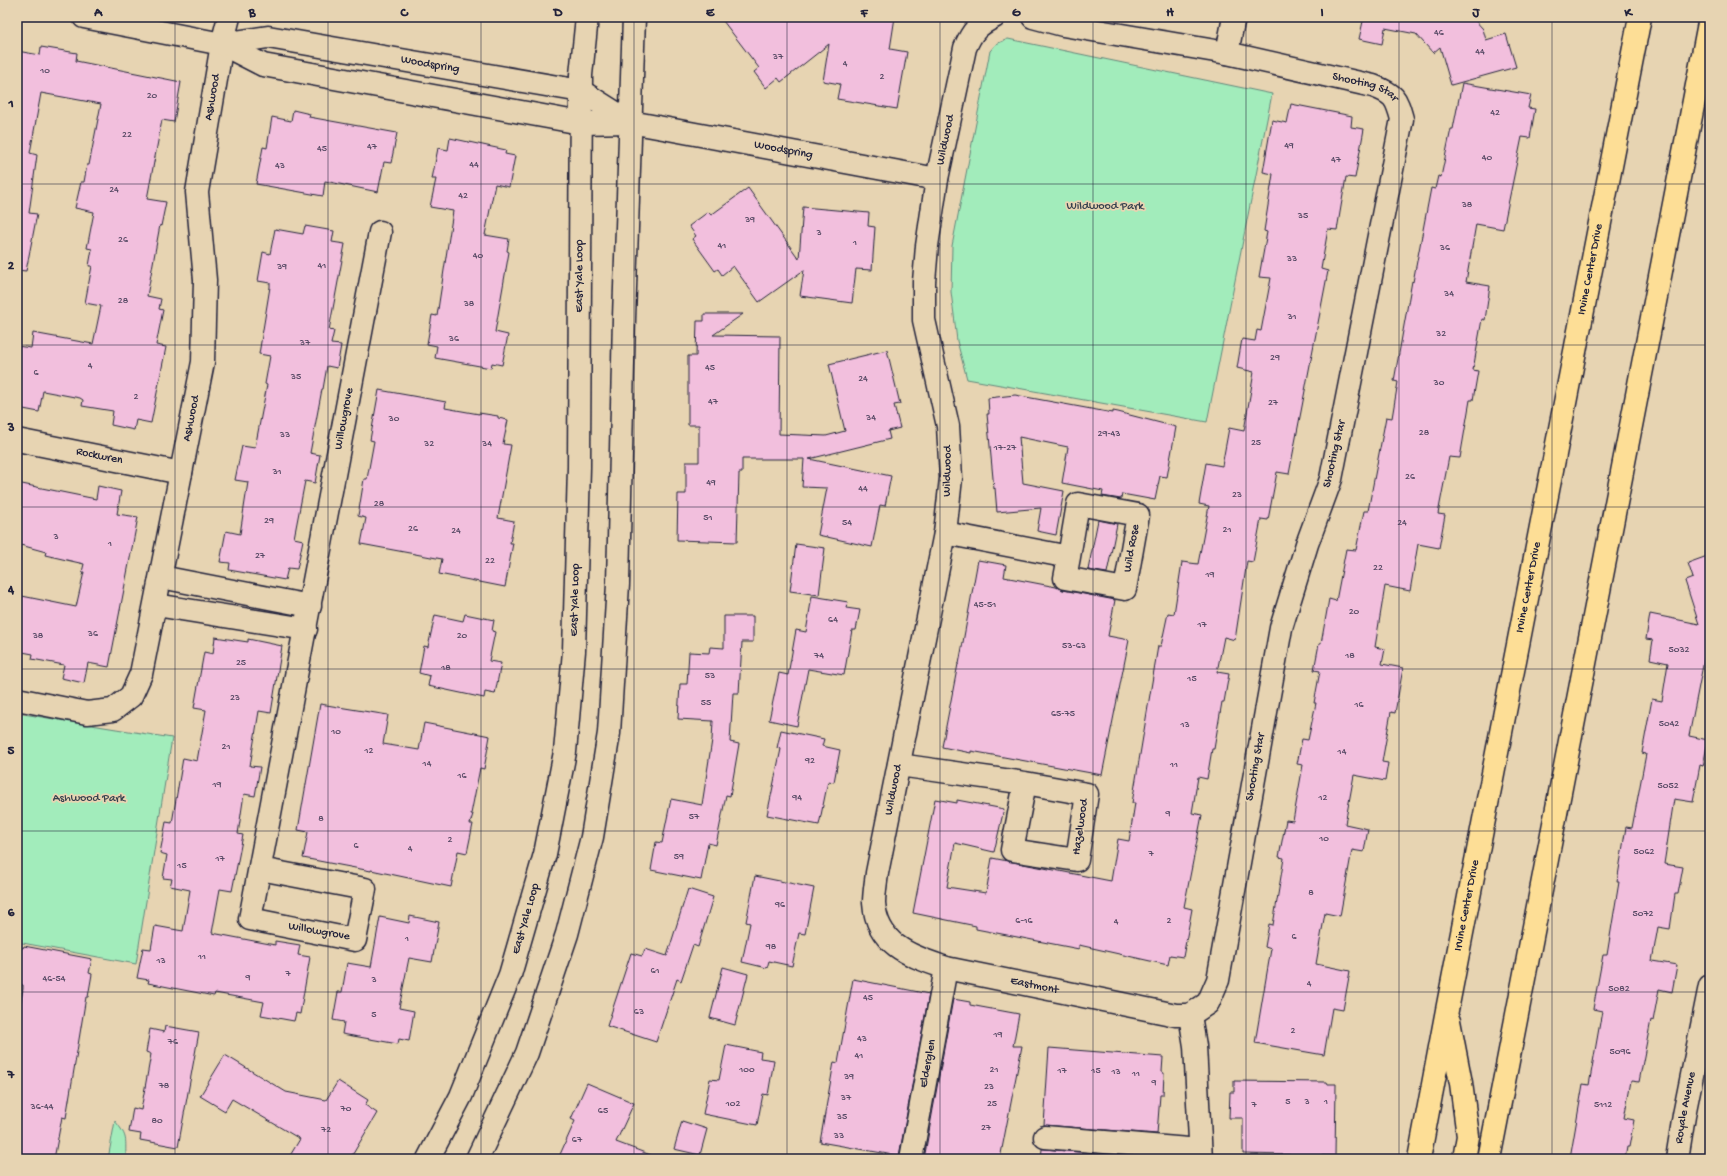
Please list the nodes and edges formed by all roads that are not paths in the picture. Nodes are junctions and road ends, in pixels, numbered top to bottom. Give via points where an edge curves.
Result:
1 (84, 17) edge
2 (229, 17) edge
3 (587, 17) edge
4 (634, 17) edge
5 (994, 17) edge
6 (1033, 17) edge
7 (1234, 17) edge
8 (1640, 17) edge
9 (1710, 18) edge
10 (222, 44) junction
11 (1227, 53) junction
12 (581, 92) junction
13 (630, 122) junction
14 (581, 124) junction
15 (937, 179) junction
16 (380, 232) dead end
17 (17, 440) edge
18 (181, 473) junction
19 (945, 534) junction
20 (1069, 557) dead end
21 (161, 577) junction
22 (156, 605) junction
23 (310, 606) junction
24 (306, 629) junction
25 (17, 699) edge
26 (899, 765) junction
27 (1025, 783) dead end
28 (260, 869) junction
29 (885, 936) joint
30 (946, 968) junction
31 (1710, 986) edge
32 (1447, 1010) junction
33 (1190, 1015) junction
34 (1045, 1137) dead end
35 (1201, 1154) edge
36 (428, 1159) edge
37 (477, 1159) edge
38 (911, 1159) edge
39 (1419, 1159) edge
40 (1464, 1159) edge
41 (1489, 1159) edge
42 (1677, 1159) edge

1 - 10 street, Woodspring
2 - 10 street, Ashwood
3 - 12 street, East Yale Loop
4 - 13 street
5 - 15 street, Wildwood via 976,27 965,48
6 - 11 street via 1063,25
7 - 11 street
8 - 32 main road, Irvine Center Drive
9 - 41 main road
10 - 12 street, Woodspring via 268,37
10 - 14 street, Woodspring via 263,66
10 - 18 street, Ashwood via 197,192 205,280 203,362
11 - 33 street, Shooting Star via 1373,86 1389,92 1397,103 1402,119 1331,479 1281,628 1218,980 1208,1003
12 - 13 street, Woodspring
12 - 14 street, East Yale Loop
13 - 14 street, Woodspring
13 - 15 street, Woodspring
13 - 37 street via 618,584 608,733 592,838 566,934 526,1053
14 - 36 street, East Yale Loop via 579,468 574,651 565,752 545,854 510,975 461,1096
15 - 19 street, Wildwood via 927,246 924,312 948,426 950,478
16 - 23 street, Willowgrove
17 - 18 street, Rockwren
18 - 21 street, Ashwood
19 - 20 street
19 - 26 street, Wildwood
21 - 22 street, Ashwood
21 - 23 street
22 - 24 street
22 - 25 street, Ashwood via 141,674 131,696 113,710 87,713
23 - 24 street, Willowgrove
24 - 28 street, Willowgrove
26 - 27 street
26 - 29 street, Wildwood via 877,872 874,902 877,919
28 - 28 street, Willowgrove via 365,889 355,940 250,920
29 - 30 street, Eastmont via 899,949
30 - 33 street, Eastmont
30 - 38 street, Elderglen
31 - 42 street, Royale Avenue
32 - 39 main road, Irvine Center Drive
32 - 40 main road via 1468,1136
33 - 35 street via 1195,1046
34 - 35 street

